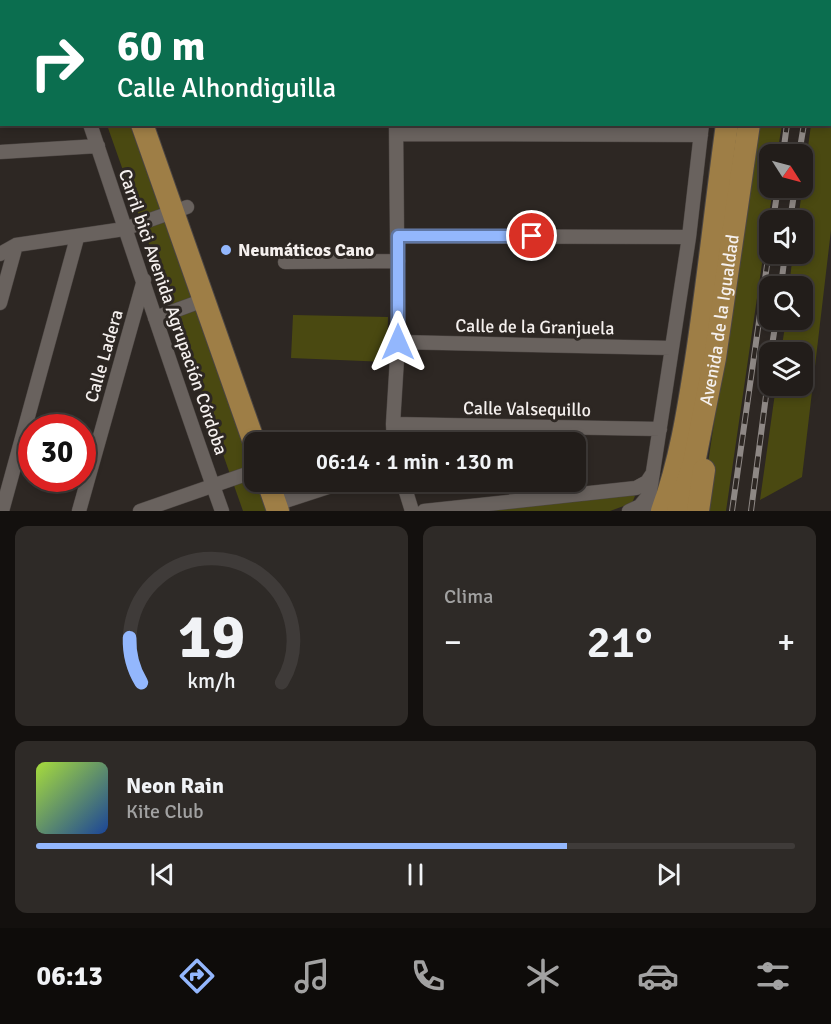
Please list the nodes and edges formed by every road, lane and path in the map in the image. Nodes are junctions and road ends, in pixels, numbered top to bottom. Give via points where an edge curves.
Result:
1 (91, 126) edge
2 (143, 126) edge
3 (159, 126) edge
4 (727, 126) edge
5 (749, 126) edge
6 (397, 129) edge
7 (701, 130) edge
8 (98, 146) junction
9 (0, 152) edge
10 (718, 189) junction
11 (180, 210) junction
12 (124, 229) junction
13 (398, 236) junction
14 (689, 237) junction
15 (77, 238) junction
16 (16, 245) junction
17 (0, 254) edge
18 (398, 261) junction
19 (285, 262) dead end
20 (144, 280) junction
21 (204, 300) junction
22 (0, 303) edge
23 (155, 318) junction
24 (398, 342) junction
25 (671, 348) junction
26 (715, 358) junction
27 (393, 424) junction
28 (660, 429) junction
29 (250, 432) edge
30 (266, 432) edge
31 (393, 432) edge
32 (654, 468) junction
33 (244, 475) edge
34 (213, 486) junction
35 (651, 488) junction
36 (312, 492) edge
37 (406, 492) edge
38 (284, 501) edge
39 (2, 511) edge
40 (79, 511) edge
41 (140, 511) edge
42 (222, 511) edge
43 (412, 511) edge
44 (424, 511) edge
45 (629, 511) edge
46 (647, 511) edge
47 (662, 511) edge
48 (678, 511) edge
49 (698, 511) edge

1 - 8 street, Carril bici Avenida Agrupación Córdoba
2 - 11 main road
3 - 11 main road
4 - 10 main road, Avenida de la Igualdad
5 - 26 main road, Avenida de la Igualdad
6 - 7 street
6 - 13 street
7 - 14 street, Avenida de la Igualdad
8 - 9 street
8 - 12 street, Carril bici Avenida Agrupación Córdoba
10 - 14 street, Avenida de la Igualdad
10 - 47 main road, Avenida de la Igualdad via 686,423
11 - 12 street
11 - 21 main road
11 - 30 main road
12 - 15 street
12 - 20 street, Carril bici Avenida Agrupación Córdoba
13 - 14 street
13 - 18 street
14 - 25 street, Avenida de la Igualdad
15 - 16 street
15 - 39 street
16 - 17 street
16 - 22 street
18 - 19 street
18 - 24 street
20 - 23 street, Carril bici Avenida Agrupación Córdoba
20 - 40 street, Calle Ladera
21 - 23 street
21 - 29 main road
23 - 34 street, Carril bici Avenida Agrupación Córdoba
24 - 25 street, Calle de la Granjuela
24 - 27 street
25 - 28 street, Avenida de la Igualdad
26 - 48 main road, Avenida de la Igualdad via 694,463
26 - 49 main road via 714,403
27 - 28 street, Calle Valsequillo
27 - 31 street
28 - 32 street, Avenida de la Igualdad
32 - 35 street, Avenida de la Igualdad
32 - 44 street via 647,482 636,488
33 - 34 street
34 - 41 street
34 - 42 street, Carril bici Avenida Agrupación Córdoba
35 - 45 street via 646,500
35 - 46 street, Avenida de la Igualdad
36 - 38 street
37 - 43 street

